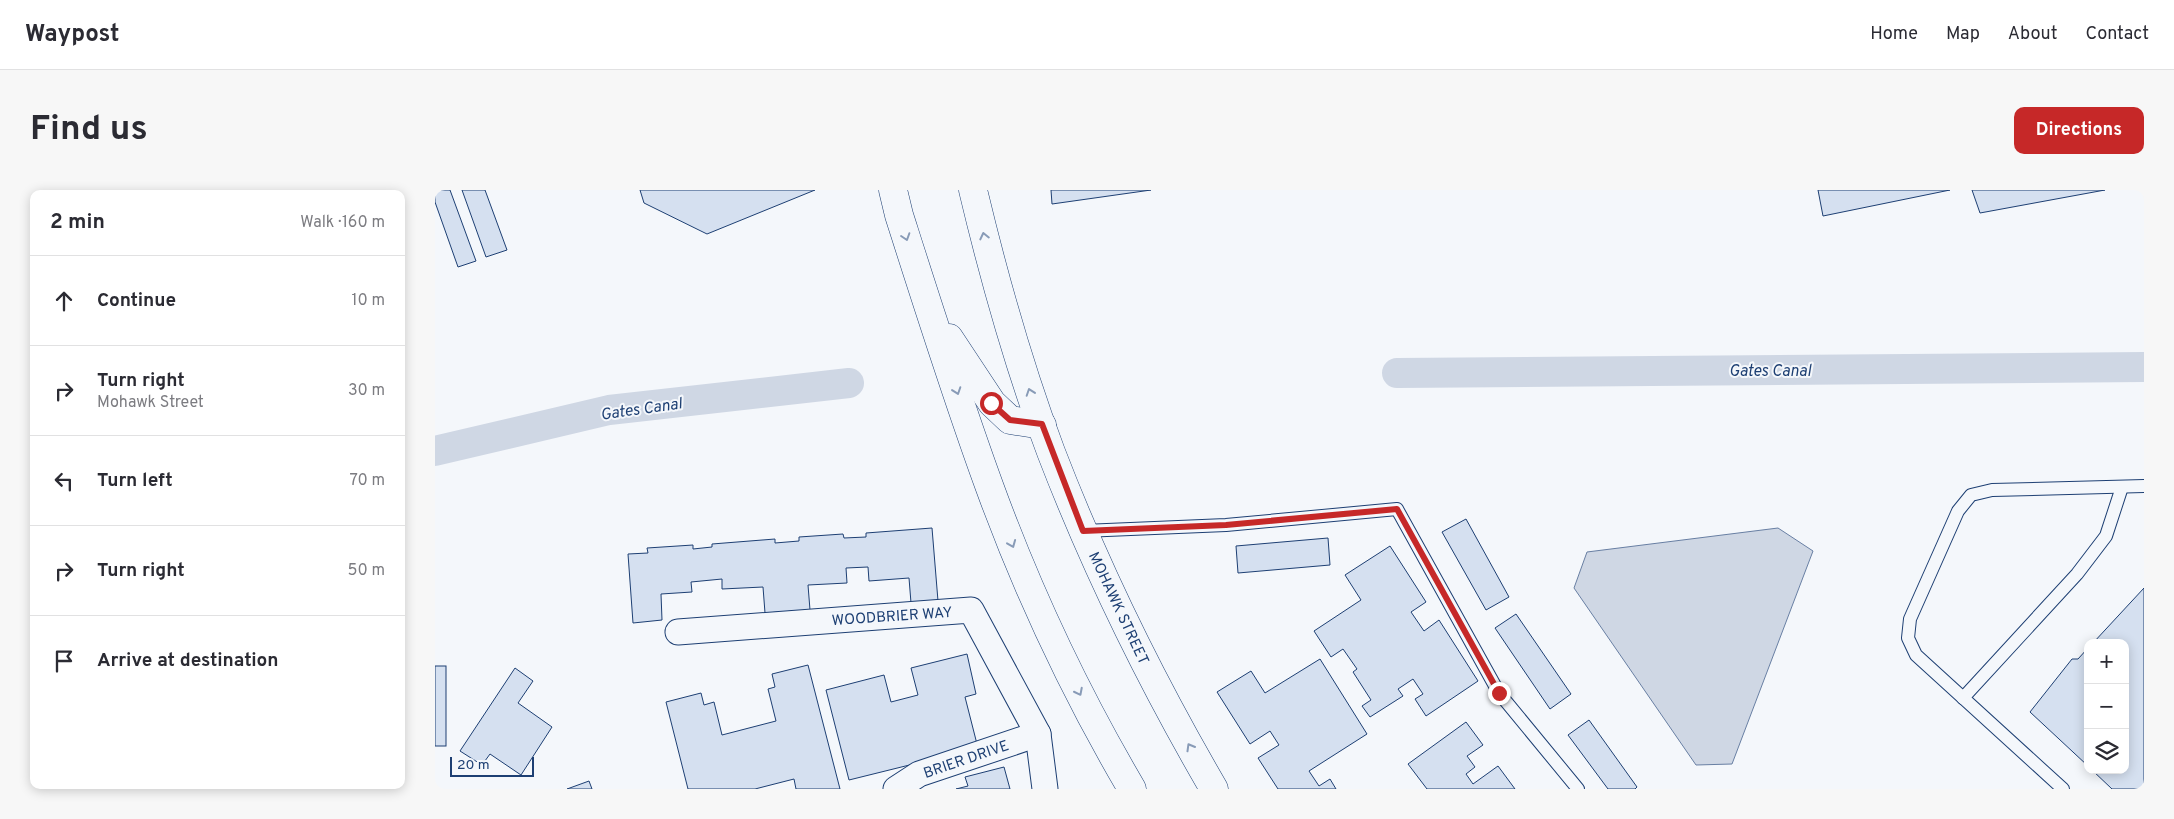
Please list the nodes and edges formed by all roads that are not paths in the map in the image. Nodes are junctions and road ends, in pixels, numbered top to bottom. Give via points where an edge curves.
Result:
1 (893, 190) edge
2 (973, 190) edge
3 (928, 306) junction
4 (1042, 424) junction
5 (2144, 486) edge
6 (2122, 487) junction
7 (1083, 531) junction
8 (678, 632) dead end
9 (1963, 698) junction
10 (1038, 734) junction
11 (897, 789) edge
12 (1045, 789) edge
13 (1132, 789) edge
14 (1215, 789) edge
15 (1578, 789) edge
16 (2063, 789) edge

1 -> 3 main road
4 -> 2 main road, MOHAWK STREET via 992,268
3 - 4 main road via 991,403 1010,420
3 -> 13 main road via 990,488 1023,569 1067,667
4 - 7 main road, MOHAWK STREET
5 - 6 lane
6 - 9 lane via 2106,536 2077,574
6 - 9 lane via 1992,490 1971,495 1958,511 1910,619 1908,638 1916,655
14 -> 7 main road, MOHAWK STREET via 1127,629
7 - 15 lane via 1226,525 1397,509 1499,693
8 - 10 street, WOODBRIER WAY via 971,610
9 - 16 lane
10 - 11 street, BRIER DRIVE via 919,774
10 - 12 street, WOODBRIER WAY

